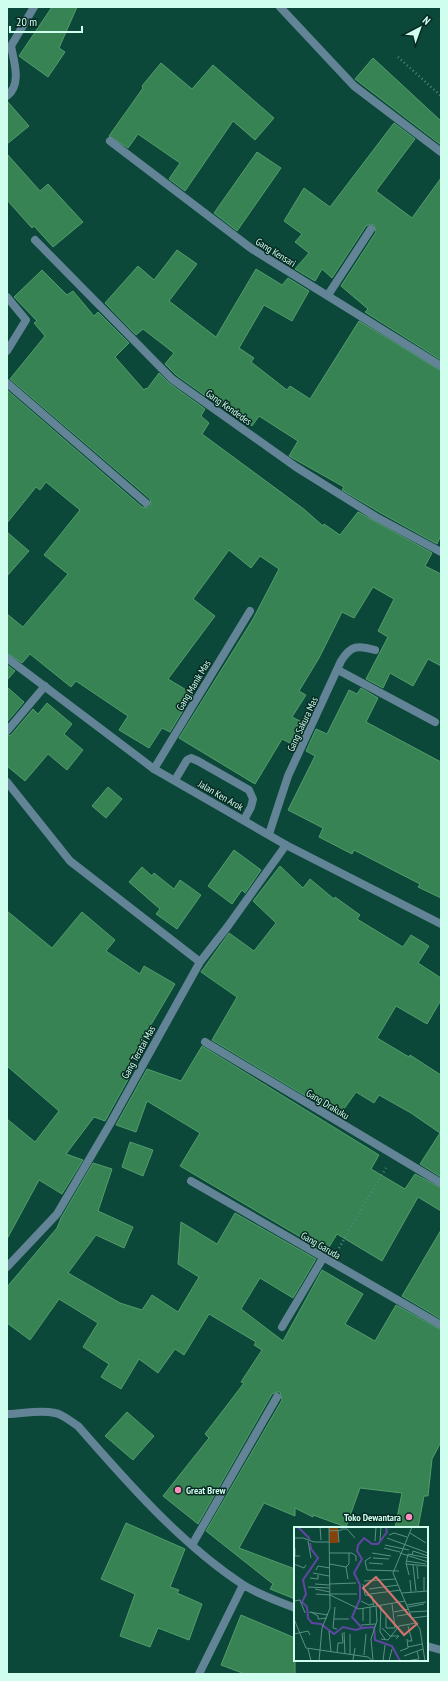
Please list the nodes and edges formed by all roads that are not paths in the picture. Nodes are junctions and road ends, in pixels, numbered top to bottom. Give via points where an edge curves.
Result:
1 (34, 7) edge
2 (280, 7) edge
3 (7, 96) edge
4 (110, 141) dead end
5 (441, 152) edge
6 (371, 229) dead end
7 (35, 240) dead end
8 (328, 296) junction
9 (7, 297) edge
10 (7, 351) edge
11 (441, 366) edge
12 (7, 383) edge
13 (146, 503) dead end
14 (441, 552) edge
15 (250, 611) dead end
16 (375, 650) dead end
17 (7, 658) edge
18 (338, 670) junction
19 (45, 686) junction
20 (435, 722) dead end
21 (7, 731) edge
22 (154, 768) junction
23 (175, 780) junction
24 (7, 782) edge
25 (244, 820) junction
26 (269, 834) junction
27 (286, 845) junction
28 (441, 924) edge
29 (200, 962) junction
30 (205, 1042) dead end
31 (191, 1181) dead end
32 (441, 1183) edge
33 (323, 1258) junction
34 (7, 1267) edge
35 (441, 1325) edge
36 (282, 1327) dead end
37 (277, 1397) dead end
38 (7, 1414) edge
39 (192, 1545) junction
40 (243, 1585) junction
41 (294, 1608) edge
42 (428, 1646) edge
43 (441, 1650) edge
44 (200, 1674) edge

1 - 3 street via 11,46 16,77 12,92
2 - 5 street via 354,86
4 - 8 street, Gang Kensari via 252,249
6 - 8 street
7 - 14 street, Gang Kendedes via 172,380 296,467 376,517
8 - 11 street, Gang Kensari
9 - 10 street via 26,320
12 - 13 street
15 - 22 street, Gang Manik Mas
16 - 18 street, Gang Sakura Mas via 361,646 352,649 347,652
17 - 19 street, Jalan Ken Arok
18 - 20 street
18 - 26 street, Gang Sakura Mas via 288,776
19 - 21 street
19 - 22 street, Jalan Ken Arok
22 - 23 street, Jalan Ken Arok
23 - 25 street, Jalan Ken Arok
23 - 25 street via 187,760 191,758 249,790 253,799
24 - 29 street via 70,861
25 - 26 street, Jalan Ken Arok
26 - 27 street, Jalan Ken Arok
27 - 28 street, Jalan Ken Arok
27 - 29 street, Gang Teratai Mas
29 - 34 street, Gang Teratai Mas via 57,1214
30 - 32 street, Gang Drakuku
31 - 33 street, Gang Garuda
33 - 35 street, Gang Garuda
33 - 36 street
37 - 39 street
38 - 39 street via 56,1413 78,1426 132,1487
39 - 40 street
40 - 41 street
40 - 44 street
42 - 43 street

